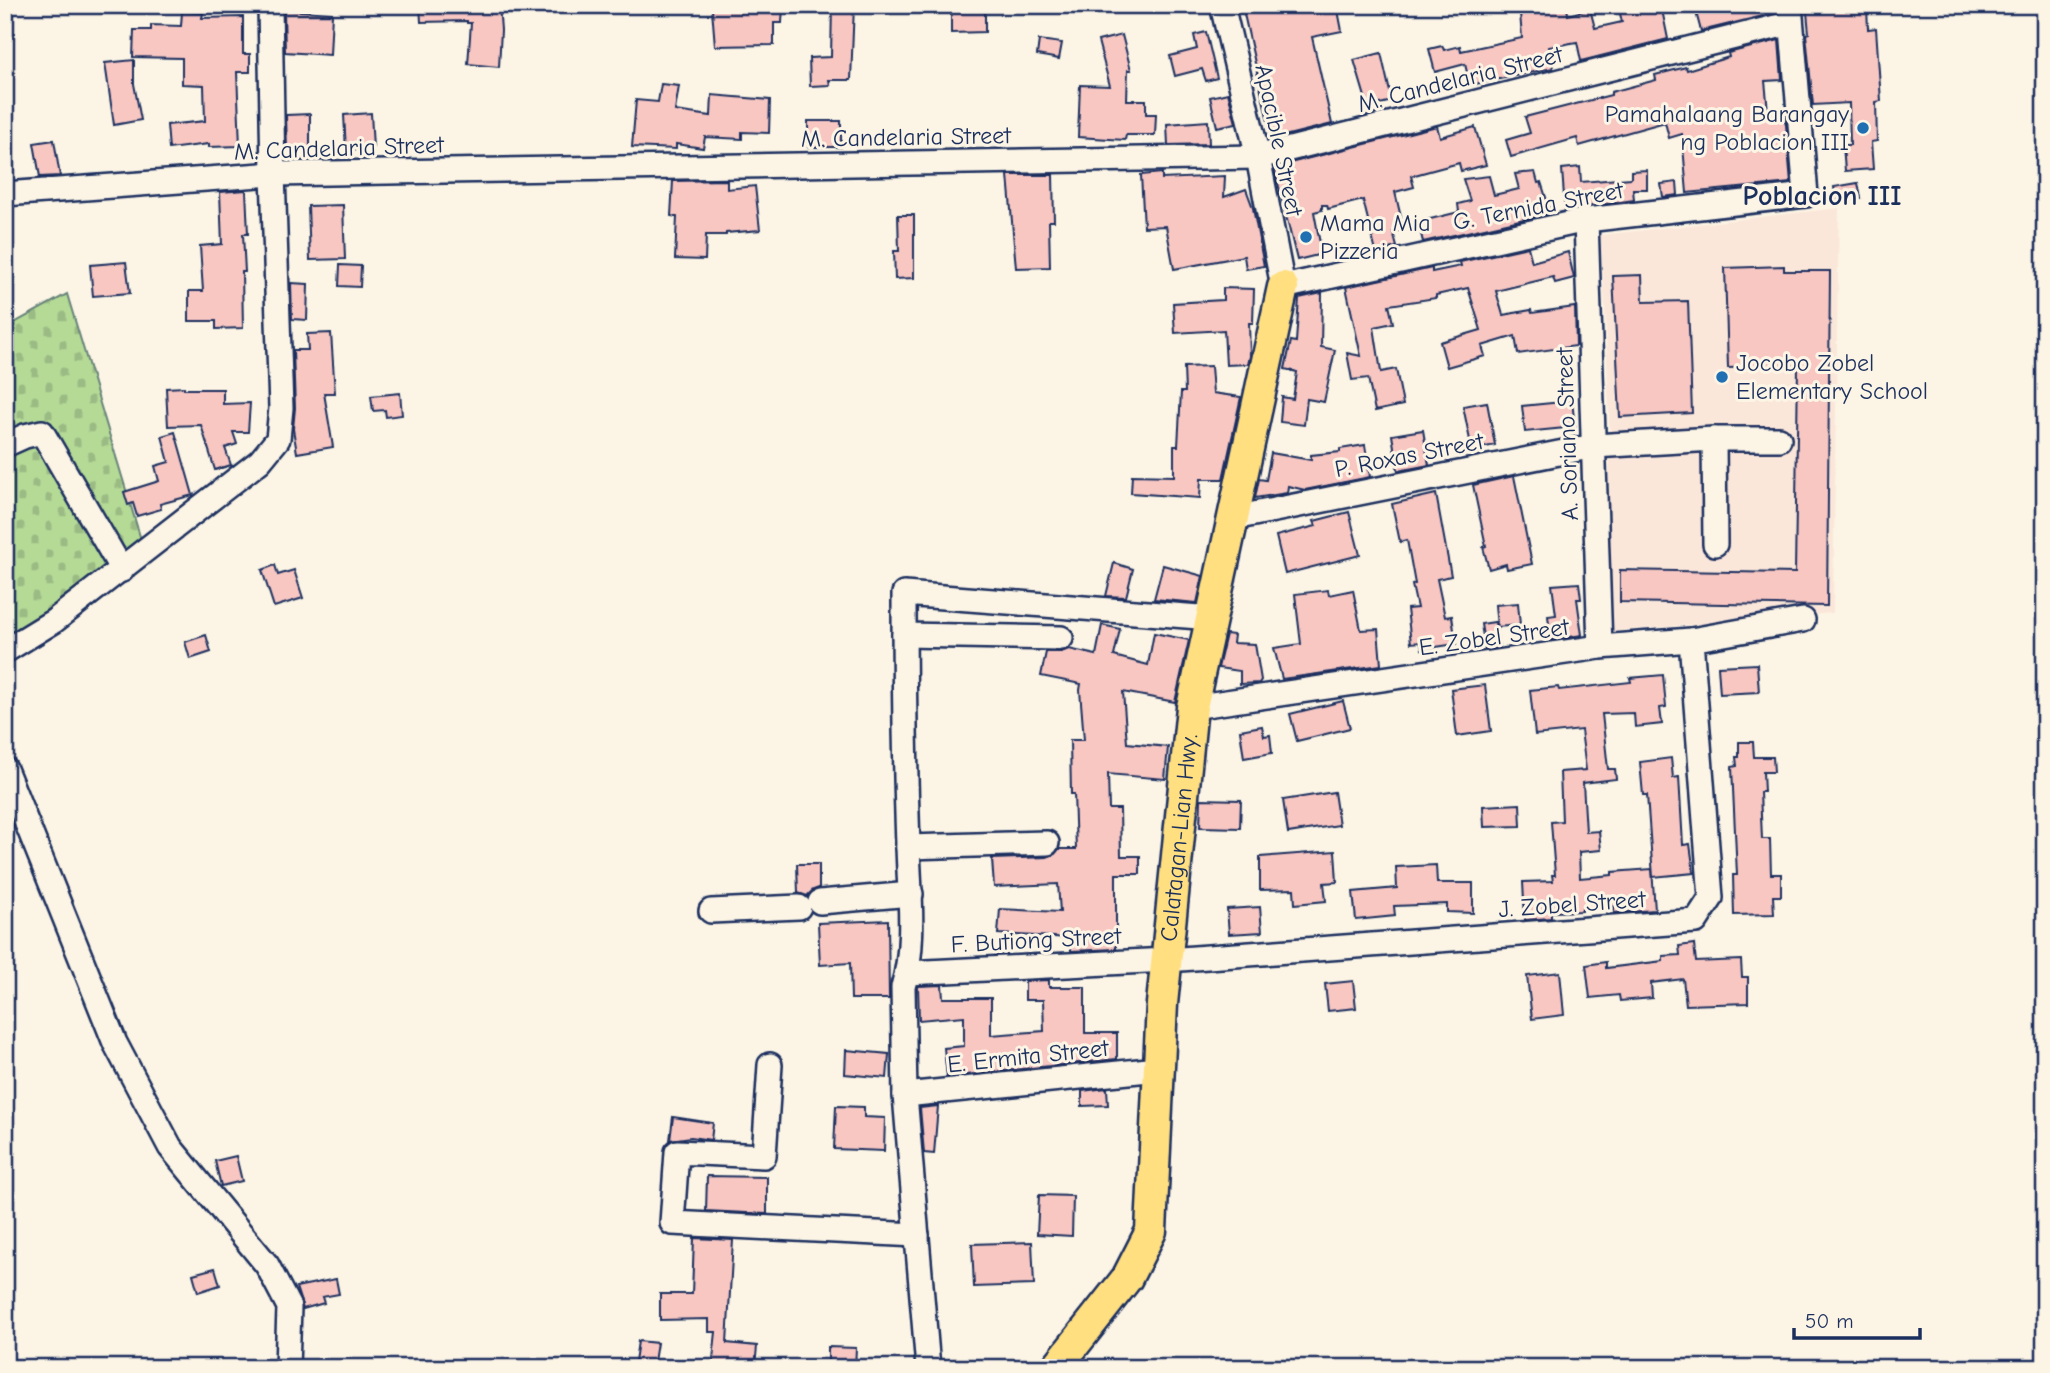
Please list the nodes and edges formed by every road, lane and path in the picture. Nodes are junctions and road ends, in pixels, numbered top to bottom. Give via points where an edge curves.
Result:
1 (270, 5) edge
2 (1222, 5) edge
3 (1791, 14) edge
4 (1258, 157) junction
5 (272, 174) junction
6 (5, 194) edge
7 (1586, 220) junction
8 (1283, 287) junction
9 (1714, 439) junction
10 (1779, 439) dead end
11 (5, 445) edge
12 (1594, 446) junction
13 (1234, 517) junction
14 (1715, 544) dead end
15 (122, 570) junction
16 (1212, 618) junction
17 (1803, 620) dead end
18 (904, 635) junction
19 (1061, 638) dead end
20 (1691, 640) junction
21 (1600, 648) junction
22 (5, 651) edge
23 (1192, 707) junction
24 (5, 769) edge
25 (1047, 843) dead end
26 (908, 847) junction
27 (911, 894) junction
28 (711, 911) dead end
29 (1167, 960) junction
30 (907, 973) junction
31 (771, 1065) dead end
32 (1158, 1069) junction
33 (905, 1095) junction
34 (917, 1235) junction
35 (287, 1368) edge
36 (928, 1368) edge
37 (1056, 1368) edge

1 - 5 street
2 - 4 street, Apacible Street
3 - 4 street, M. Candelaria Street
3 - 7 street, G. Ternida Street via 1806,195
4 - 5 street, M. Candelaria Street
4 - 8 street, Apacible Street
5 - 6 street, M. Candelaria Street
5 - 15 street via 281,408 278,439 261,461
7 - 8 street, G. Ternida Street
7 - 12 street, A. Soriano Street
8 - 13 main road, Calatagan-Lian Hwy.
9 - 10 street, P. Roxas Street
9 - 12 street, P. Roxas Street
9 - 14 street
11 - 15 street via 42,432
12 - 13 street, P. Roxas Street
12 - 21 street, A. Soriano Street
13 - 16 main road, Calatagan-Lian Hwy.
15 - 22 street
16 - 18 street via 904,594
16 - 23 main road, Calatagan-Lian Hwy.
17 - 20 street, E. Zobel Street
18 - 19 street
18 - 26 street
20 - 21 street, E. Zobel Street
20 - 29 street, J. Zobel Street via 1711,898 1696,921
21 - 23 street, E. Zobel Street
23 - 29 main road, Calatagan-Lian Hwy.
24 - 35 street via 132,1078 170,1147 267,1265 289,1307
25 - 26 street
26 - 27 street
27 - 28 street
27 - 30 street
29 - 30 street, F. Butiong Street
29 - 32 main road, Calatagan-Lian Hwy.
30 - 33 street via 902,988
31 - 34 street via 764,1156 677,1152 672,1223
32 - 33 street, E. Ermita Street
32 - 37 main road, Calatagan-Lian Hwy. via 1151,1231 1127,1278
33 - 34 street
34 - 36 street

